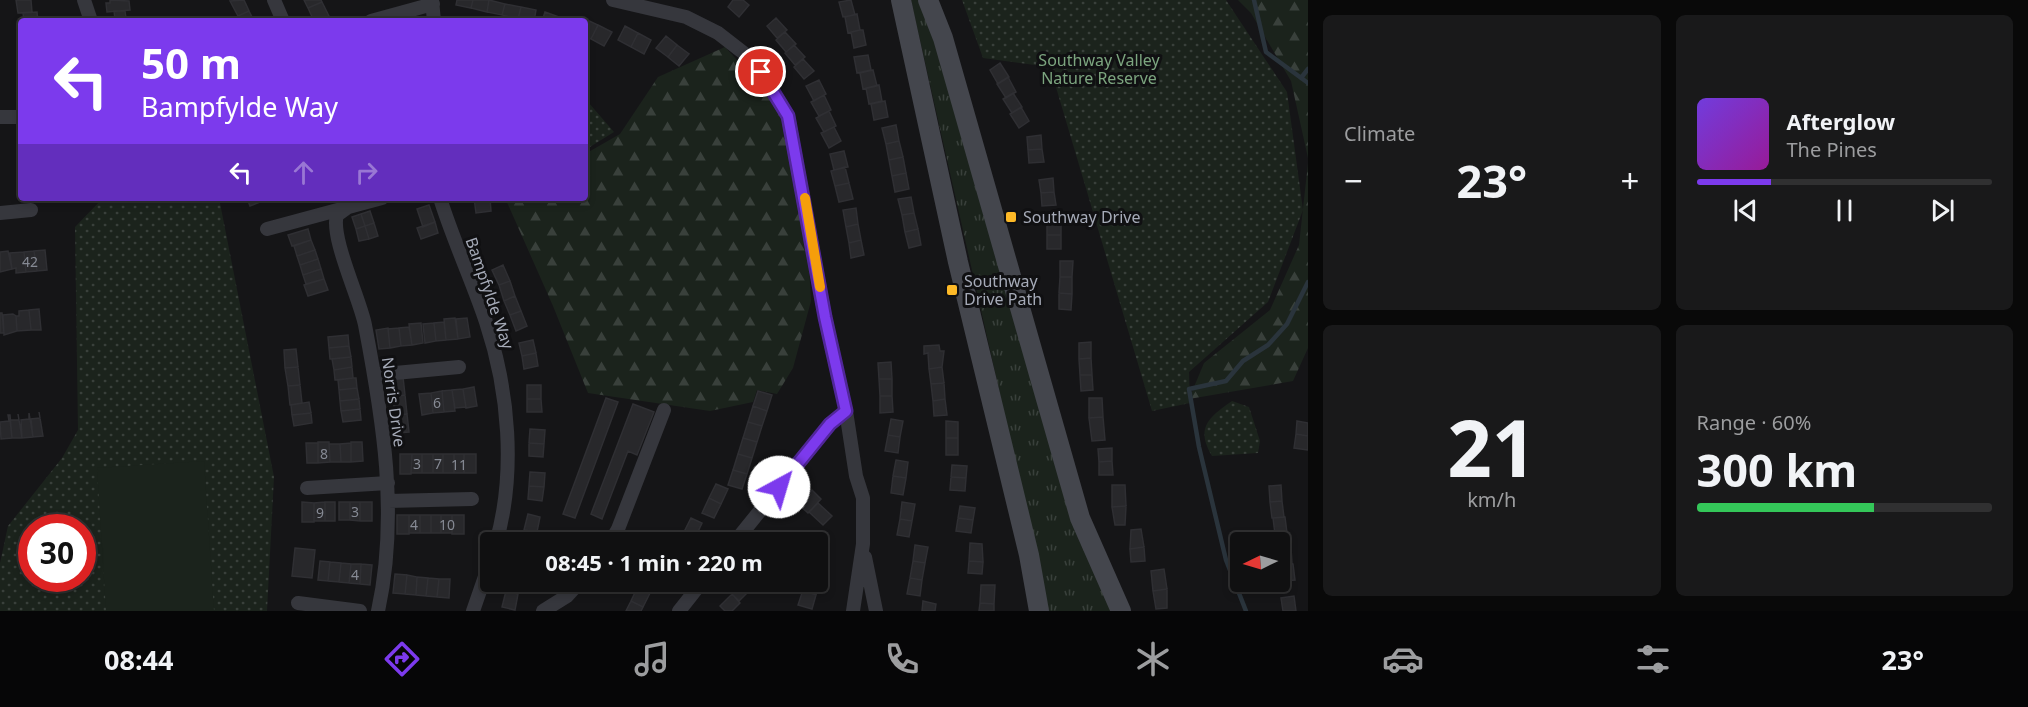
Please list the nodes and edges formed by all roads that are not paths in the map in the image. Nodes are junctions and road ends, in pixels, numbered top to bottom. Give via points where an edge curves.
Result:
1 (84, 0) edge
2 (274, 0) edge
3 (613, 0) edge
4 (901, 0) edge
5 (928, 0) edge
6 (433, 2) edge
7 (90, 18) edge
8 (283, 18) edge
9 (381, 18) edge
10 (434, 18) edge
11 (0, 117) edge
12 (18, 117) edge
13 (371, 201) edge
14 (441, 201) edge
15 (348, 207) junction
16 (30, 210) dead end
17 (0, 213) edge
18 (267, 229) dead end
19 (459, 367) dead end
20 (374, 375) junction
21 (664, 410) dead end
22 (846, 411) junction
23 (388, 483) junction
24 (307, 488) dead end
25 (472, 499) dead end
26 (388, 501) junction
27 (499, 532) edge
28 (615, 532) edge
29 (743, 532) edge
30 (863, 544) junction
31 (480, 591) edge
32 (571, 592) edge
33 (694, 592) edge
34 (298, 603) dead end
35 (360, 611) edge
36 (378, 611) edge
37 (473, 611) edge
38 (543, 611) edge
39 (678, 611) edge
40 (853, 611) edge
41 (876, 611) edge
42 (1039, 611) edge
43 (1121, 611) edge

1 - 7 street
2 - 8 street
3 - 22 street via 686,17 718,33 746,54 788,116
4 - 42 street
5 - 43 street via 943,38 1080,518
6 - 9 street
6 - 10 street
11 - 12 street
13 - 15 street
14 - 27 street, Bampfylde Way via 487,324 506,410 507,470
15 - 18 street
15 - 20 street, Norris Drive via 337,215 336,231 364,321
16 - 17 street
19 - 20 street
20 - 23 street, Norris Drive
21 - 28 street
22 - 29 street via 830,424
22 - 30 street via 863,498
23 - 24 street
23 - 26 street, Norris Drive
25 - 26 street
26 - 36 street, Norris Drive via 388,547
30 - 40 street
30 - 41 street
31 - 37 street
32 - 38 street
33 - 39 street
34 - 35 street

